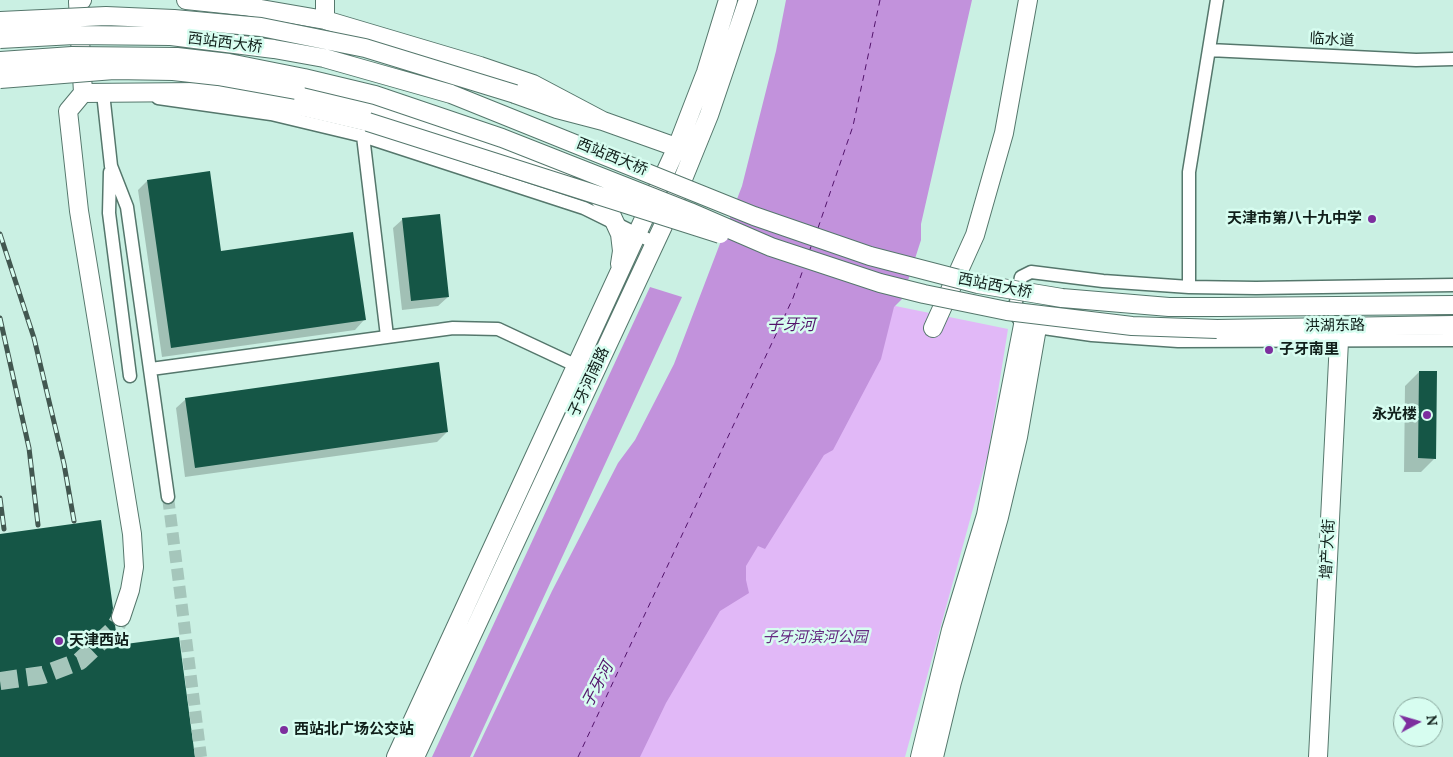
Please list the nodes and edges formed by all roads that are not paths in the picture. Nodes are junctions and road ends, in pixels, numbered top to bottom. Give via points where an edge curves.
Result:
1 (82, 0) edge
2 (186, 0) edge
3 (325, 0) edge
4 (728, 0) edge
5 (748, 0) edge
6 (1028, 0) edge
7 (1216, 0) edge
8 (325, 20) junction
9 (0, 21) edge
10 (0, 39) edge
11 (1209, 50) junction
12 (1453, 59) edge
13 (0, 61) edge
14 (0, 78) edge
15 (83, 93) junction
16 (103, 93) junction
17 (603, 121) junction
18 (366, 129) junction
19 (674, 152) junction
20 (694, 154) junction
21 (111, 166) junction
22 (582, 181) junction
23 (651, 204) junction
24 (672, 205) junction
25 (616, 224) junction
26 (638, 234) junction
27 (655, 243) junction
28 (771, 247) junction
29 (617, 278) junction
30 (1453, 285) edge
31 (1189, 287) junction
32 (1453, 305) edge
33 (1219, 307) joint
34 (1453, 325) edge
35 (1030, 326) junction
36 (933, 328) dead end
37 (1218, 328) joint
38 (387, 336) junction
39 (1453, 340) edge
40 (1339, 341) junction
41 (575, 365) junction
42 (151, 369) junction
43 (130, 376) dead end
44 (168, 498) tunnel mouth
45 (120, 617) tunnel mouth
46 (396, 757) edge
47 (415, 757) edge
48 (920, 757) edge
49 (934, 757) edge
50 (1318, 757) edge

1 - 15 main road via 78,2
2 - 8 main road
3 - 8 main road
4 - 19 main road, 子牙河南路 via 706,72
5 - 20 main road, 子牙河南路
6 - 36 main road via 1004,133 975,235
7 - 11 street
8 - 17 main road via 533,84
9 - 17 main road, bridge via 106,16 261,28 365,48
10 - 33 main road, 西站西大桥, bridge via 74,35 171,36 274,48 324,58 451,94 754,216 870,256 978,284 1062,298 1169,307
11 - 12 street, 临水道
11 - 31 street via 1189,172
13 - 28 main road, 西站西大桥, bridge via 72,56 177,57 229,63 375,95 502,138
14 - 22 main road, bridge via 114,70 218,76 296,90 396,115
15 - 16 main road
15 - 45 main road via 68,111 70,135 79,211 132,534 134,567
16 - 18 main road via 199,92 229,95 304,107
16 - 21 street
17 - 19 main road via 646,136
18 - 25 street via 584,208
18 - 28 main road, bridge via 693,227
18 - 38 street
19 - 20 main road
19 - 23 main road, 子牙河南路
19 - 24 main road via 677,181
20 - 24 main road, 子牙河南路
21 - 42 street via 127,207
21 - 43 street via 109,213
22 - 23 main road
22 - 25 main road via 603,202
23 - 24 main road
23 - 26 main road, 子牙河南路
24 - 27 main road, 子牙河南路
25 - 26 street
25 - 29 main road via 622,251
26 - 27 street
26 - 29 main road, 子牙河南路
27 - 47 main road, 子牙河南路
28 - 37 main road, 西站西大桥, bridge via 880,283 970,305 1132,326
29 - 41 main road, 子牙河南路
30 - 31 street
31 - 35 street via 1031,272 1021,277 1014,312
32 - 33 main road, 洪湖东路
34 - 37 main road, 洪湖东路
35 - 40 street via 1092,335 1178,341
35 - 48 main road via 986,515 951,630
35 - 49 main road via 1018,437
38 - 41 street via 453,328 498,329
38 - 42 street
39 - 40 street
40 - 50 main road, 增产大街
41 - 46 main road, 子牙河南路
42 - 44 street

